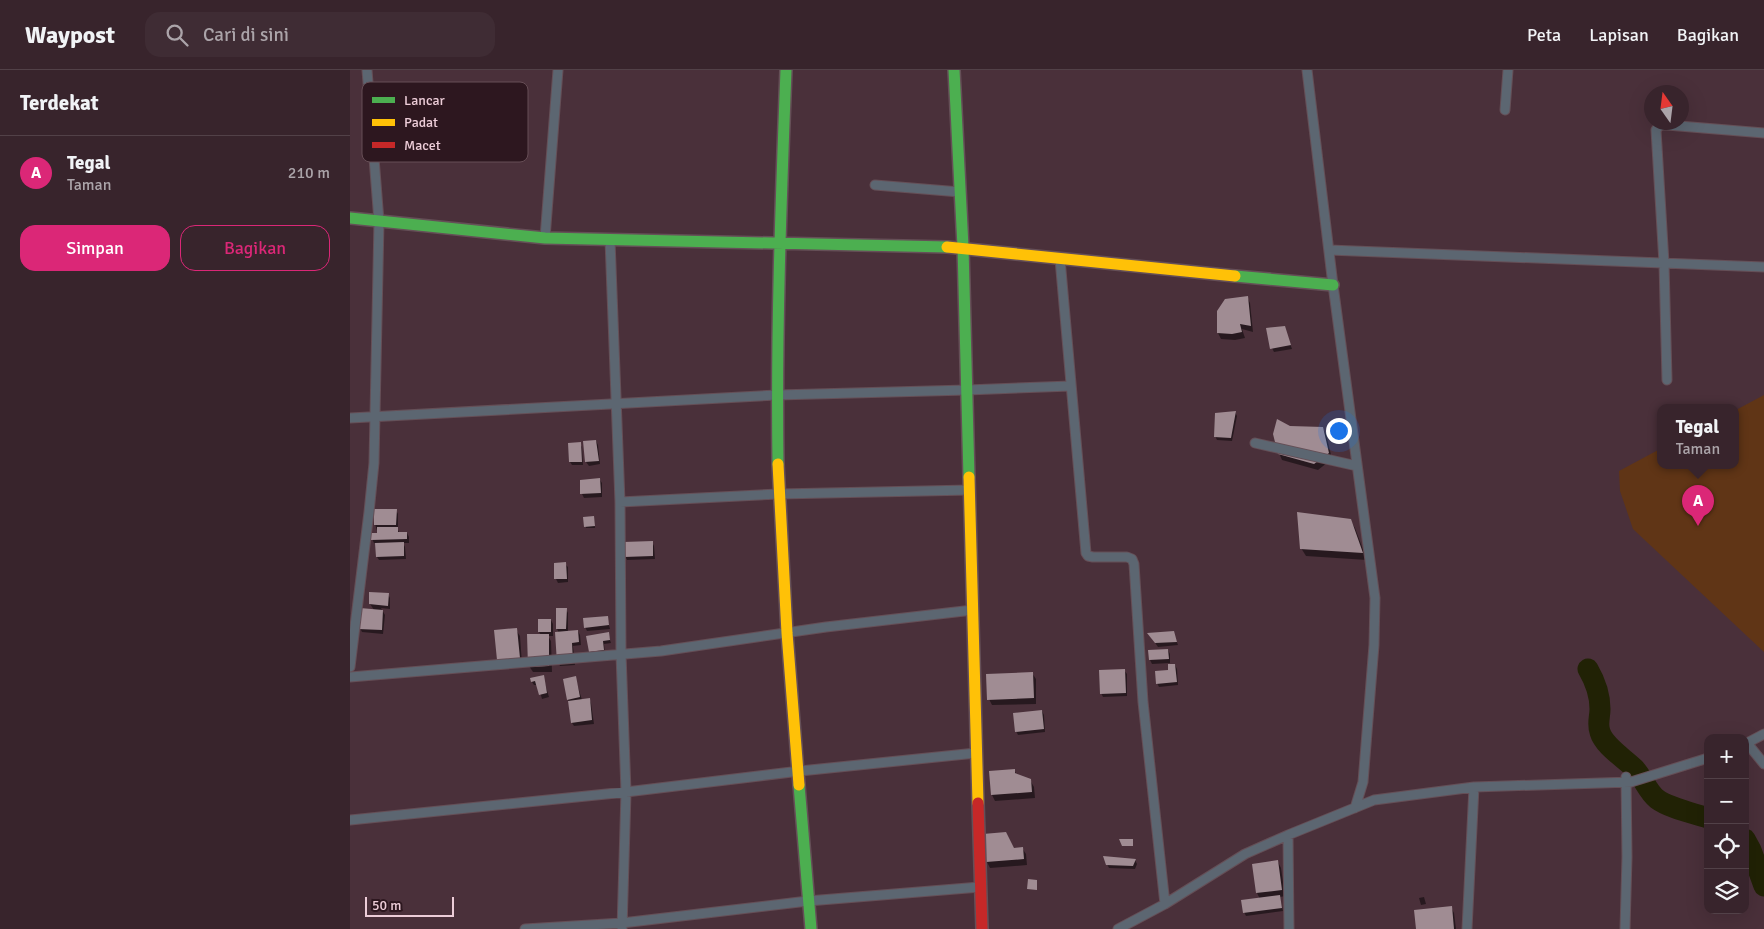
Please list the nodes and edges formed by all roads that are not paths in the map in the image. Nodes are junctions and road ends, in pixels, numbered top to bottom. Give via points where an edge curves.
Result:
1 (558, 70) edge
2 (786, 70) edge
3 (954, 70) edge
4 (1307, 70) edge
5 (1508, 70) edge
6 (1505, 110) dead end
7 (1764, 133) edge
8 (375, 162) edge
9 (875, 185) dead end
10 (960, 192) junction
11 (350, 218) edge
12 (379, 220) junction
13 (545, 238) junction
14 (610, 240) junction
15 (779, 243) junction
16 (963, 247) junction
17 (1329, 250) junction
18 (1060, 259) junction
19 (1664, 263) junction
20 (1764, 267) edge
21 (1333, 285) junction
22 (1667, 380) dead end
23 (1071, 386) junction
24 (967, 390) junction
25 (777, 395) junction
26 (616, 403) junction
27 (375, 417) junction
28 (350, 418) edge
29 (1255, 443) dead end
30 (1357, 466) junction
31 (970, 490) junction
32 (779, 494) junction
33 (620, 502) junction
34 (973, 610) junction
35 (354, 612) edge
36 (787, 633) junction
37 (621, 654) junction
38 (350, 667) edge
39 (350, 677) edge
40 (1764, 734) edge
41 (1749, 742) edge
42 (1749, 746) edge
43 (976, 753) junction
44 (1704, 759) edge
45 (1764, 764) edge
46 (800, 771) junction
47 (1626, 780) junction
48 (1474, 787) junction
49 (626, 792) junction
50 (1355, 808) junction
51 (350, 820) edge
52 (1288, 835) junction
53 (980, 887) junction
54 (808, 901) junction
55 (1165, 904) junction
56 (622, 926) edge
57 (524, 929) edge
58 (811, 929) edge
59 (982, 929) edge
60 (1118, 929) edge
61 (1289, 929) edge
62 (1468, 929) edge
63 (1625, 929) edge

1 - 13 street
2 - 15 street
3 - 10 street
4 - 17 street
5 - 6 street
7 - 19 street via 1667,124 1656,130
8 - 12 street
9 - 10 street
10 - 16 street
11 - 12 street
12 - 13 street
12 - 27 street
13 - 14 street
14 - 15 street
14 - 26 street
15 - 16 street
15 - 25 street
16 - 18 street
16 - 24 street
17 - 19 street
17 - 21 street
18 - 21 street
18 - 23 street
19 - 20 street
19 - 22 street
21 - 30 street
23 - 24 street
23 - 55 street via 1086,552 1093,557 1132,559 1134,564 1143,702
24 - 25 street
24 - 31 street
25 - 26 street
25 - 32 street
26 - 27 street
26 - 33 street
27 - 28 street
27 - 35 street via 369,512
29 - 30 street
30 - 50 street via 1374,598 1374,645 1363,782
31 - 32 street
31 - 34 street
32 - 33 street
32 - 36 street
33 - 37 street
34 - 36 street
34 - 43 street
35 - 38 street
36 - 37 street
36 - 46 street
37 - 39 street
37 - 49 street
40 - 41 street
42 - 45 street
43 - 46 street
43 - 53 street
44 - 47 street via 1643,779
46 - 49 street
46 - 54 street
47 - 48 street
47 - 63 street
48 - 50 street via 1374,800
48 - 62 street
49 - 51 street
49 - 56 street
50 - 52 street
52 - 55 street via 1232,861
52 - 61 street
53 - 54 street
53 - 59 street
54 - 56 street
54 - 58 street
55 - 60 street
56 - 57 street

